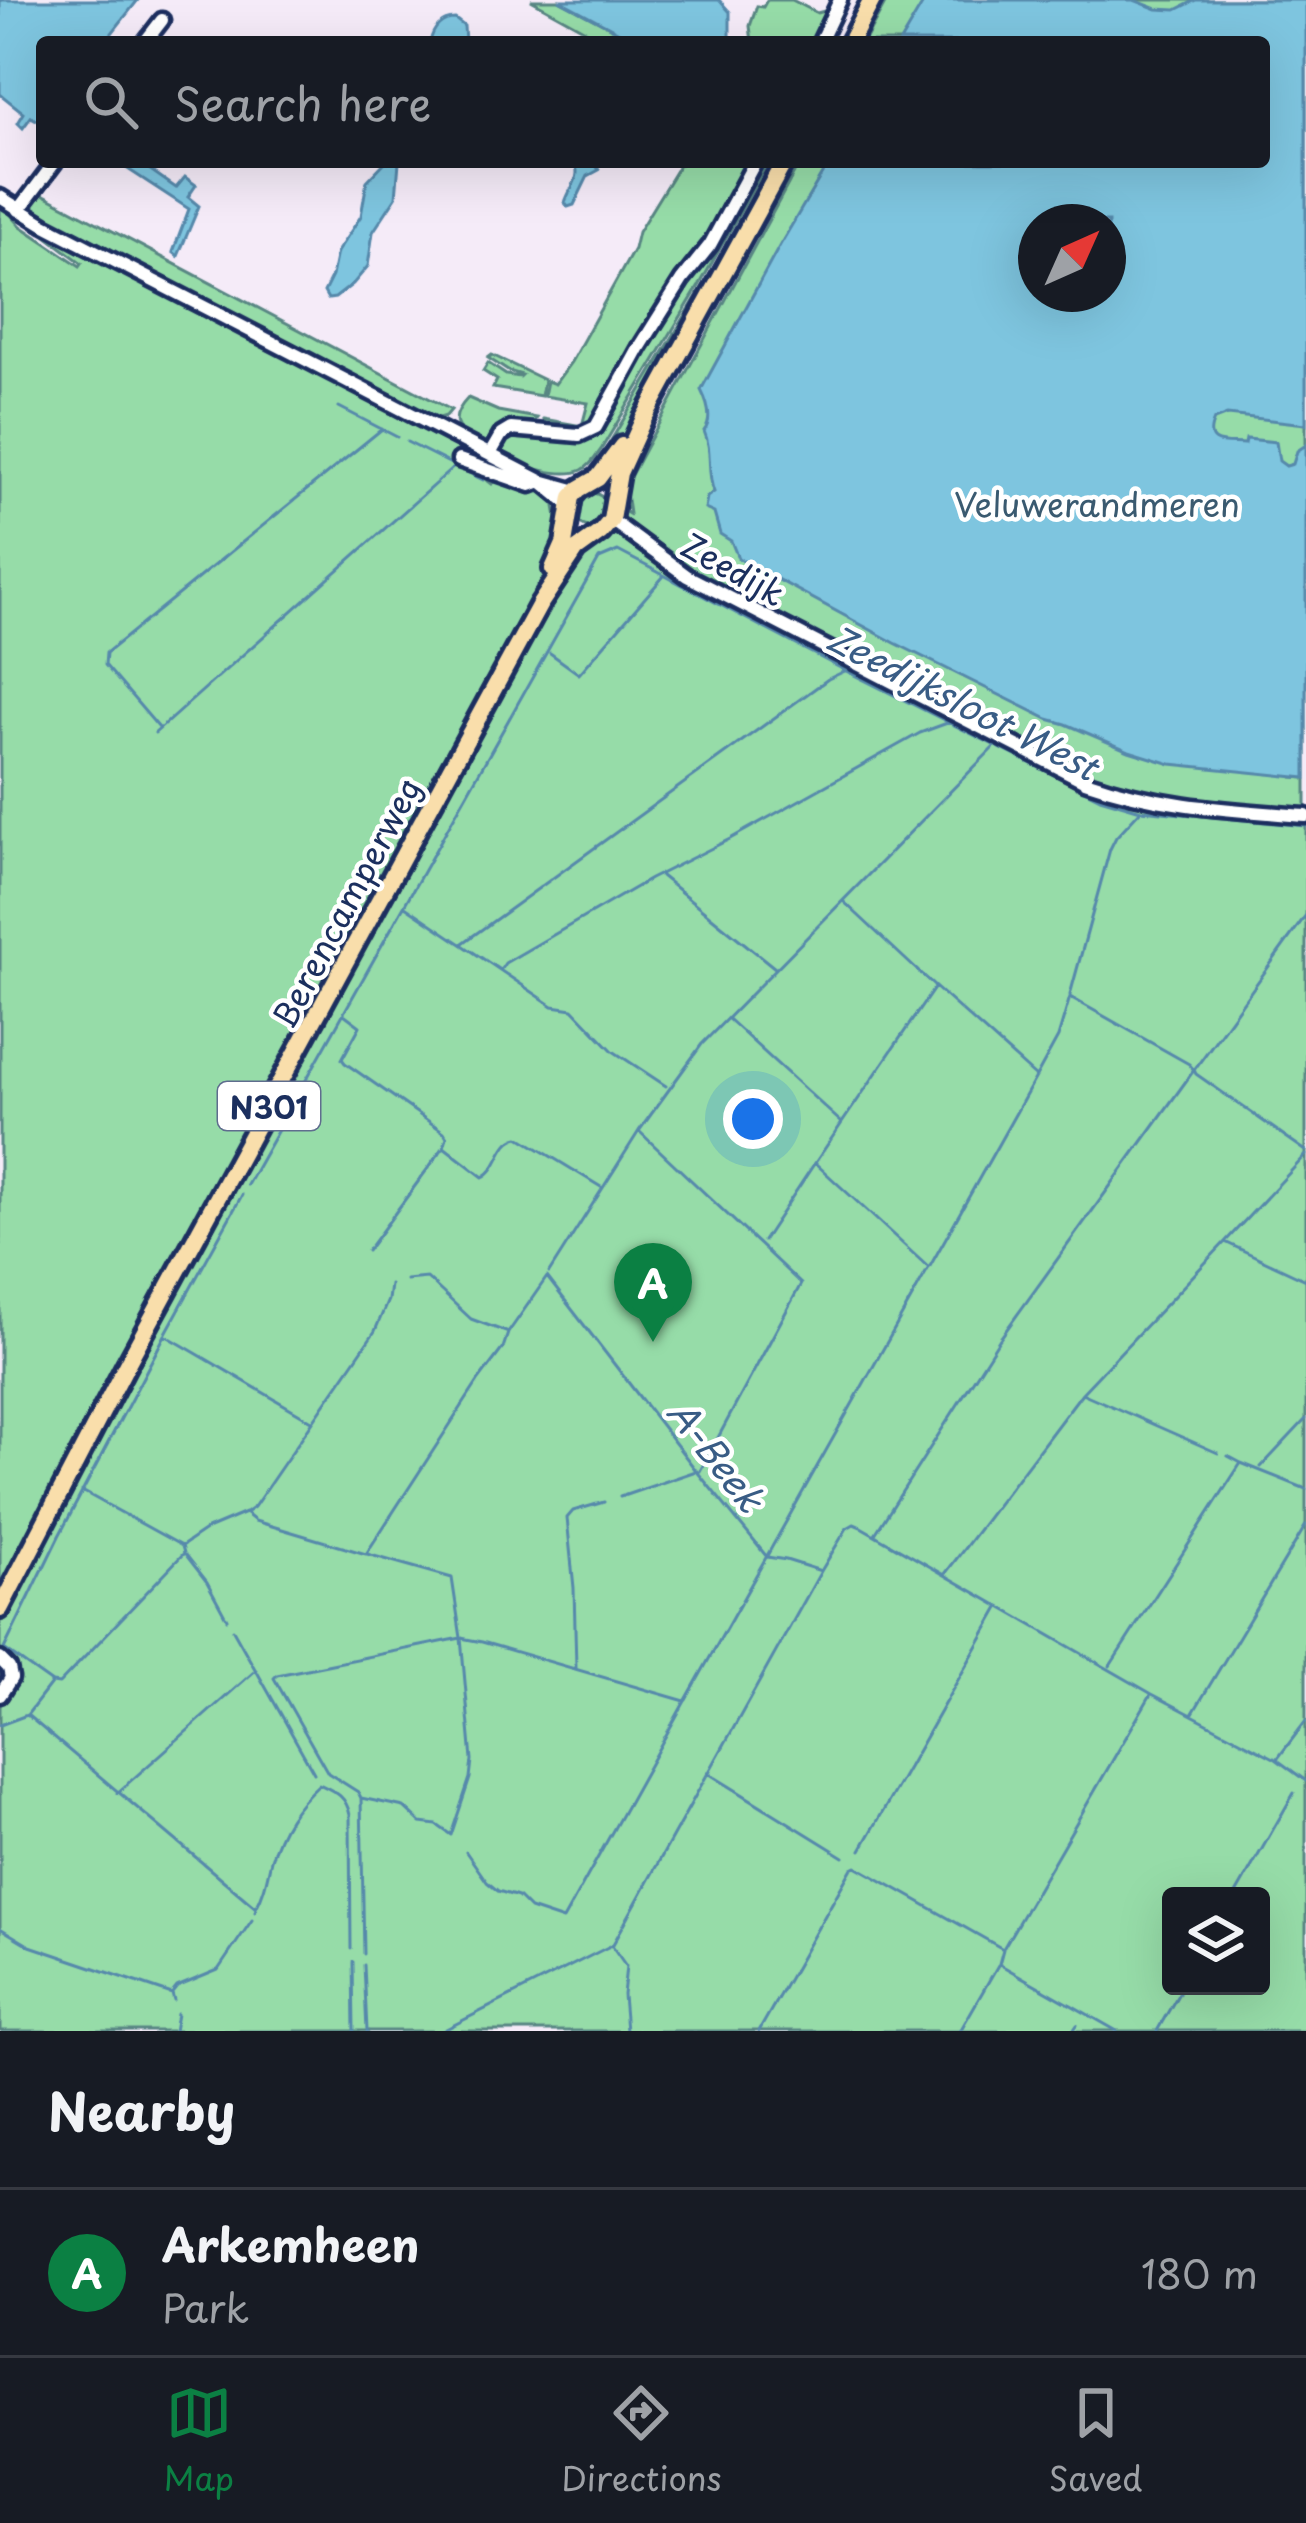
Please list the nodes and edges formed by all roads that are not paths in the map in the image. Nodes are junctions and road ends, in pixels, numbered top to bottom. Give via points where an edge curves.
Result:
1 (840, 0) edge
2 (872, 0) edge
3 (162, 20) dead end
4 (150, 36) edge
5 (823, 36) edge
6 (853, 36) edge
7 (50, 168) edge
8 (752, 168) edge
9 (781, 168) edge
10 (0, 197) edge
11 (19, 210) junction
12 (643, 420) junction
13 (490, 454) junction
14 (459, 460) dead end
15 (541, 481) junction
16 (575, 499) junction
17 (612, 510) junction
18 (592, 536) junction
19 (540, 604) junction
20 (1306, 816) edge
21 (0, 1609) edge
22 (0, 1659) edge
23 (0, 1696) edge

1 - 5 street
2 - 6 main road
3 - 4 street
7 - 11 street
8 - 13 street via 596,427 579,435 507,430
9 - 12 main road, Berencamperweg / N301
10 - 11 street
11 - 13 street
12 - 16 main road, Berencamperweg / N301
12 - 17 main road, Berencamperweg / N301
13 - 15 street
14 - 15 street via 531,485
15 - 16 street
16 - 17 main road via 604,486
16 - 18 main road via 571,526
16 - 19 main road, Berencamperweg / N301
17 - 18 main road
17 - 20 street, Zeedijk via 687,576 1085,781 1165,804
18 - 19 main road, Berencamperweg / N301
19 - 21 main road, Berencamperweg / N301
22 - 23 street via 11,1678

